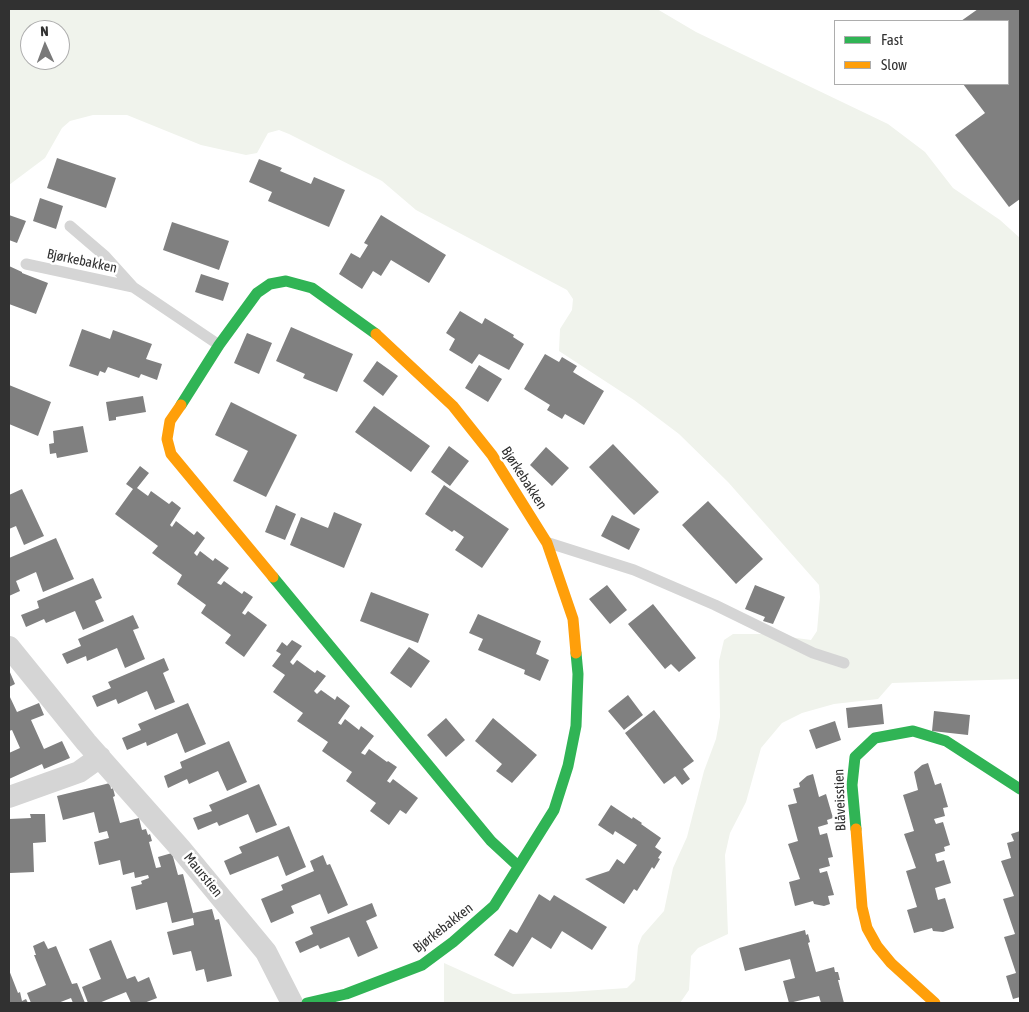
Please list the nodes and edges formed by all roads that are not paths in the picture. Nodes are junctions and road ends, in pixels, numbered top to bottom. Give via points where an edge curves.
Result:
1 (70, 226) dead end
2 (26, 264) dead end
3 (133, 287) junction
4 (219, 345) junction
5 (547, 543) junction
6 (9, 647) edge
7 (844, 663) dead end
8 (100, 757) junction
9 (1020, 789) edge
10 (9, 797) edge
11 (518, 866) junction
12 (292, 1003) edge
13 (307, 1003) edge
14 (935, 1003) edge

1 - 3 lane, Bjørkebakken via 105,256
2 - 3 lane, Bjørkebakken
3 - 4 lane, Bjørkebakken
4 - 5 street, Bjørkebakken via 257,293 270,284 286,280 312,288 383,340 453,406 492,455
4 - 11 street, Bjørkebakken via 170,421 167,439 171,454 485,833
5 - 7 lane via 634,570 813,653
5 - 11 street, Bjørkebakken via 573,619 578,674 576,726 554,810
6 - 8 street, Maurstien
8 - 10 street via 79,772
8 - 12 street, Maurstien via 266,952
9 - 14 street, Blåveisstien via 946,741 913,731 875,738 855,757 852,785 862,907 867,928 891,963
11 - 13 street, Bjørkebakken via 494,906 422,964 346,994

